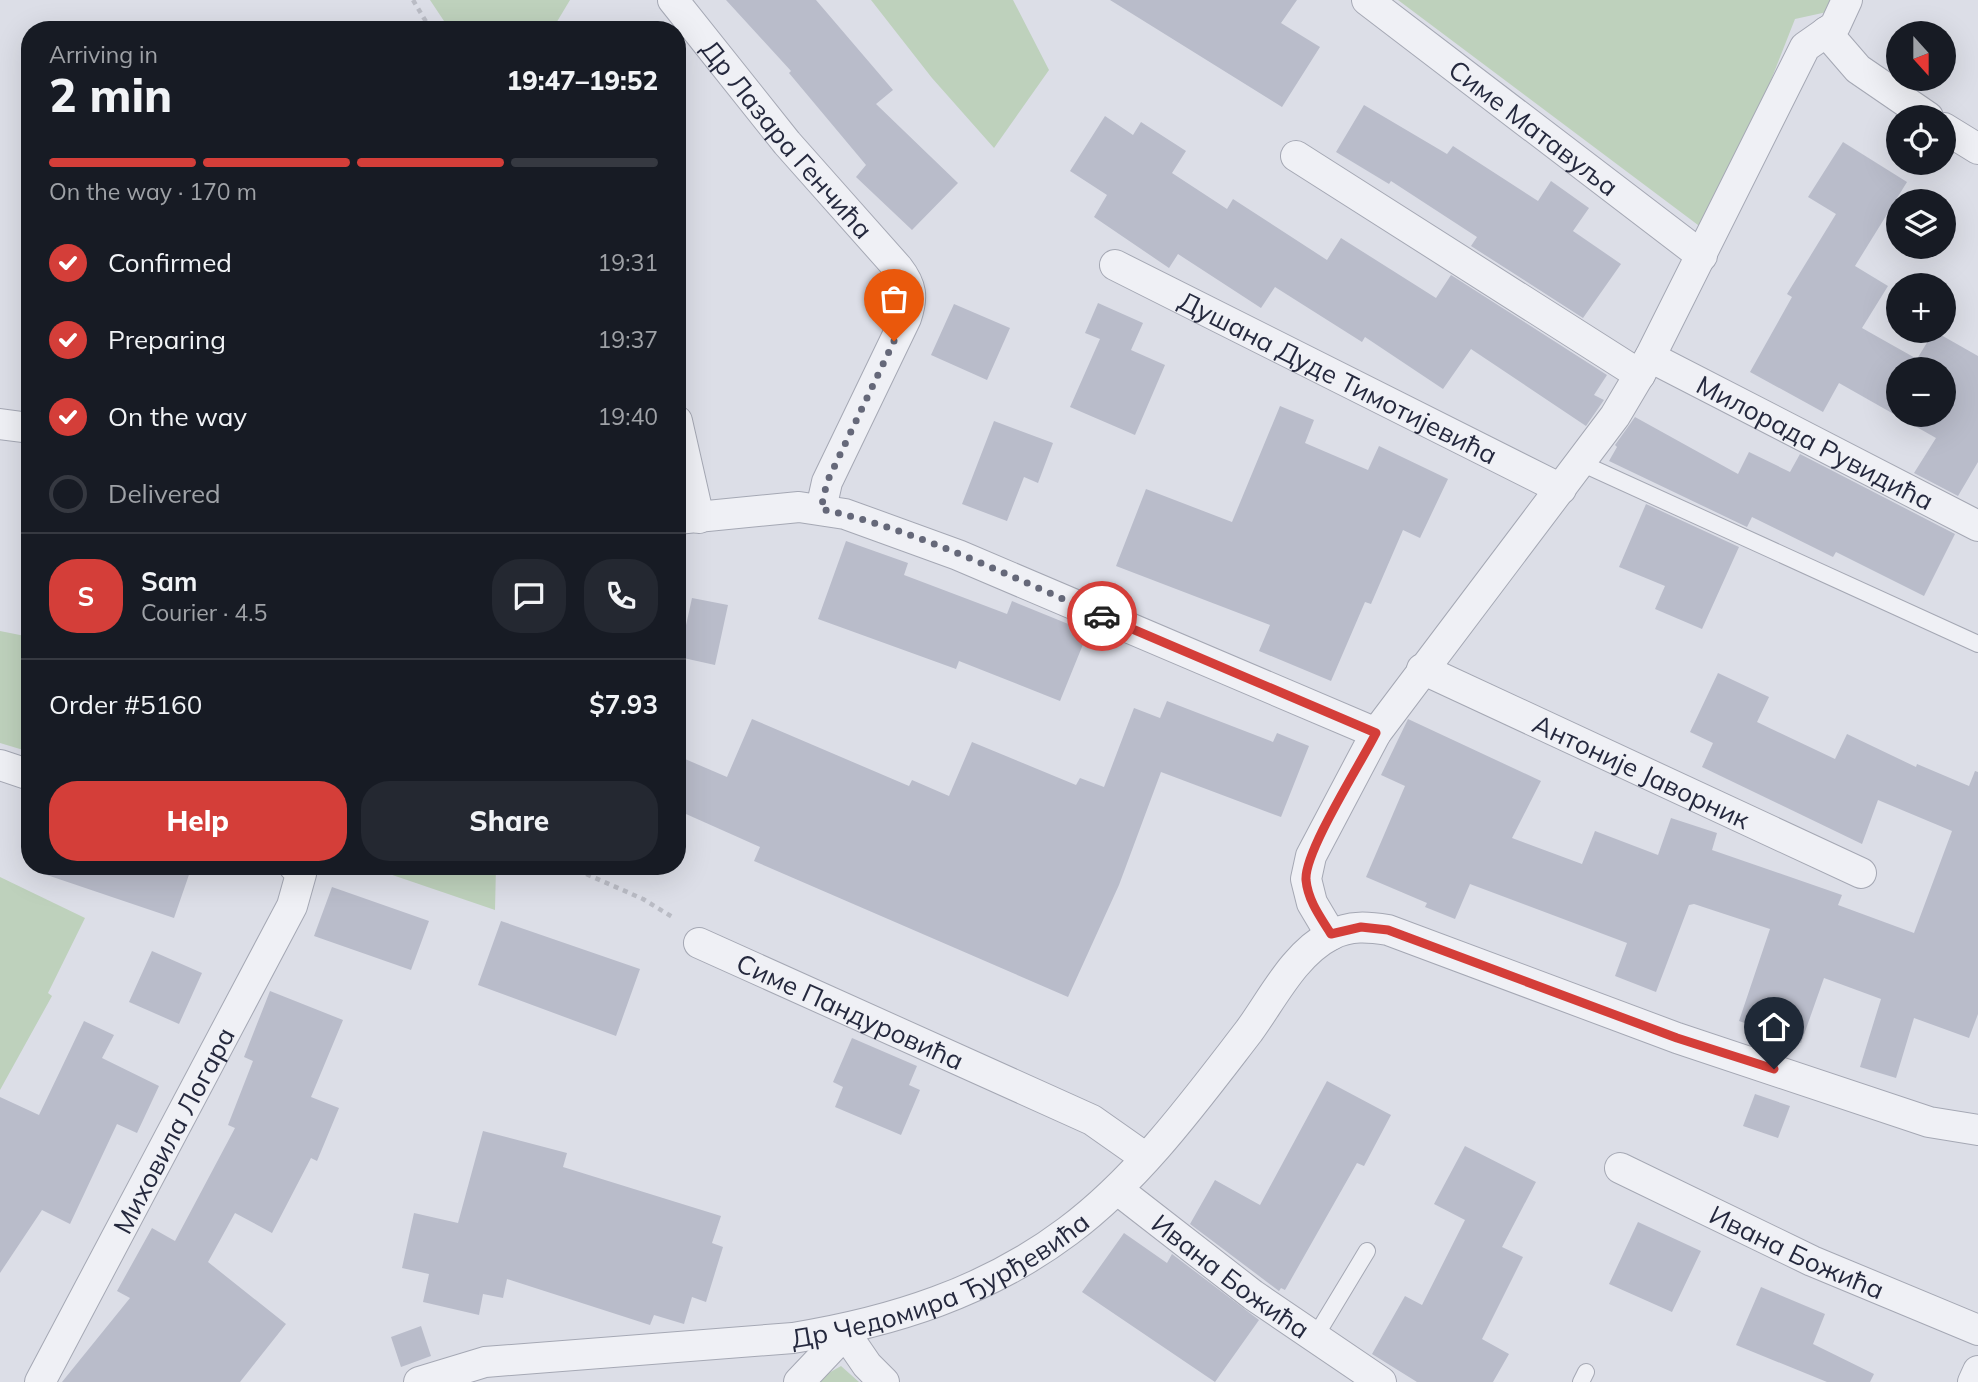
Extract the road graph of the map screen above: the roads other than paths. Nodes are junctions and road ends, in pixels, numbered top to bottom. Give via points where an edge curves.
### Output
1 (673, 0) edge
2 (1367, 0) edge
3 (1847, 0) edge
4 (1826, 32) junction
5 (1910, 105) edge
6 (1956, 135) edge
7 (1978, 149) edge
8 (1296, 156) dead end
9 (1702, 256) junction
10 (1115, 265) dead end
11 (1645, 366) junction
12 (0, 424) edge
13 (21, 427) edge
14 (1581, 463) junction
15 (1561, 489) junction
16 (686, 500) edge
17 (821, 509) junction
18 (688, 518) edge
19 (1978, 526) edge
20 (1978, 644) edge
21 (1422, 669) junction
22 (1376, 733) junction
23 (0, 765) edge
24 (21, 772) edge
25 (1861, 873) dead end
26 (297, 875) edge
27 (1331, 934) junction
28 (699, 943) road end
29 (1978, 1130) edge
30 (1146, 1158) junction
31 (1620, 1168) dead end
32 (1118, 1190) junction
33 (1367, 1251) dead end
34 (1978, 1329) edge
35 (843, 1330) junction
36 (1315, 1337) junction
37 (1978, 1371) edge
38 (40, 1382) edge
39 (419, 1382) edge
40 (799, 1382) edge
41 (884, 1382) edge
42 (1381, 1382) edge
43 (1973, 1382) edge

1 - 17 street, Др Лазара Генчића via 911,289 906,318 827,482
2 - 9 street, Симе Матавуља
3 - 4 street via 1840,19
4 - 5 street via 1858,69
4 - 9 street via 1805,47
6 - 7 street
8 - 11 street
9 - 11 street
10 - 15 street, Душана Дуде Тимотијевића
11 - 14 street
11 - 19 street, Милорада Рувидића
12 - 13 street
14 - 15 street
14 - 20 lane
15 - 21 street
16 - 18 street
17 - 18 street
17 - 22 street via 958,555
21 - 22 street
21 - 25 street, Антоније Јаворник
22 - 27 street via 1311,856 1306,879 1312,903
23 - 24 street
26 - 38 street, Миховила Логара via 292,906
27 - 29 street via 1361,927 1388,930 1677,1038 1929,1122
27 - 30 street, Др Чедомира Ђурђевића via 1293,969 1250,1030
28 - 30 street, Симе Пандуровића via 1092,1120
30 - 32 street, Др Чедомира Ђурђевића
31 - 34 street, Ивана Божића via 1812,1261
32 - 35 street, Др Чедомира Ђурђевића via 1066,1233 966,1291
32 - 36 street, Ивана Божића via 1186,1246
33 - 36 lane
35 - 39 street, Др Чедомира Ђурђевића via 793,1338 485,1362
35 - 40 street
35 - 41 street
36 - 42 street, Ивана Божића
37 - 43 street

